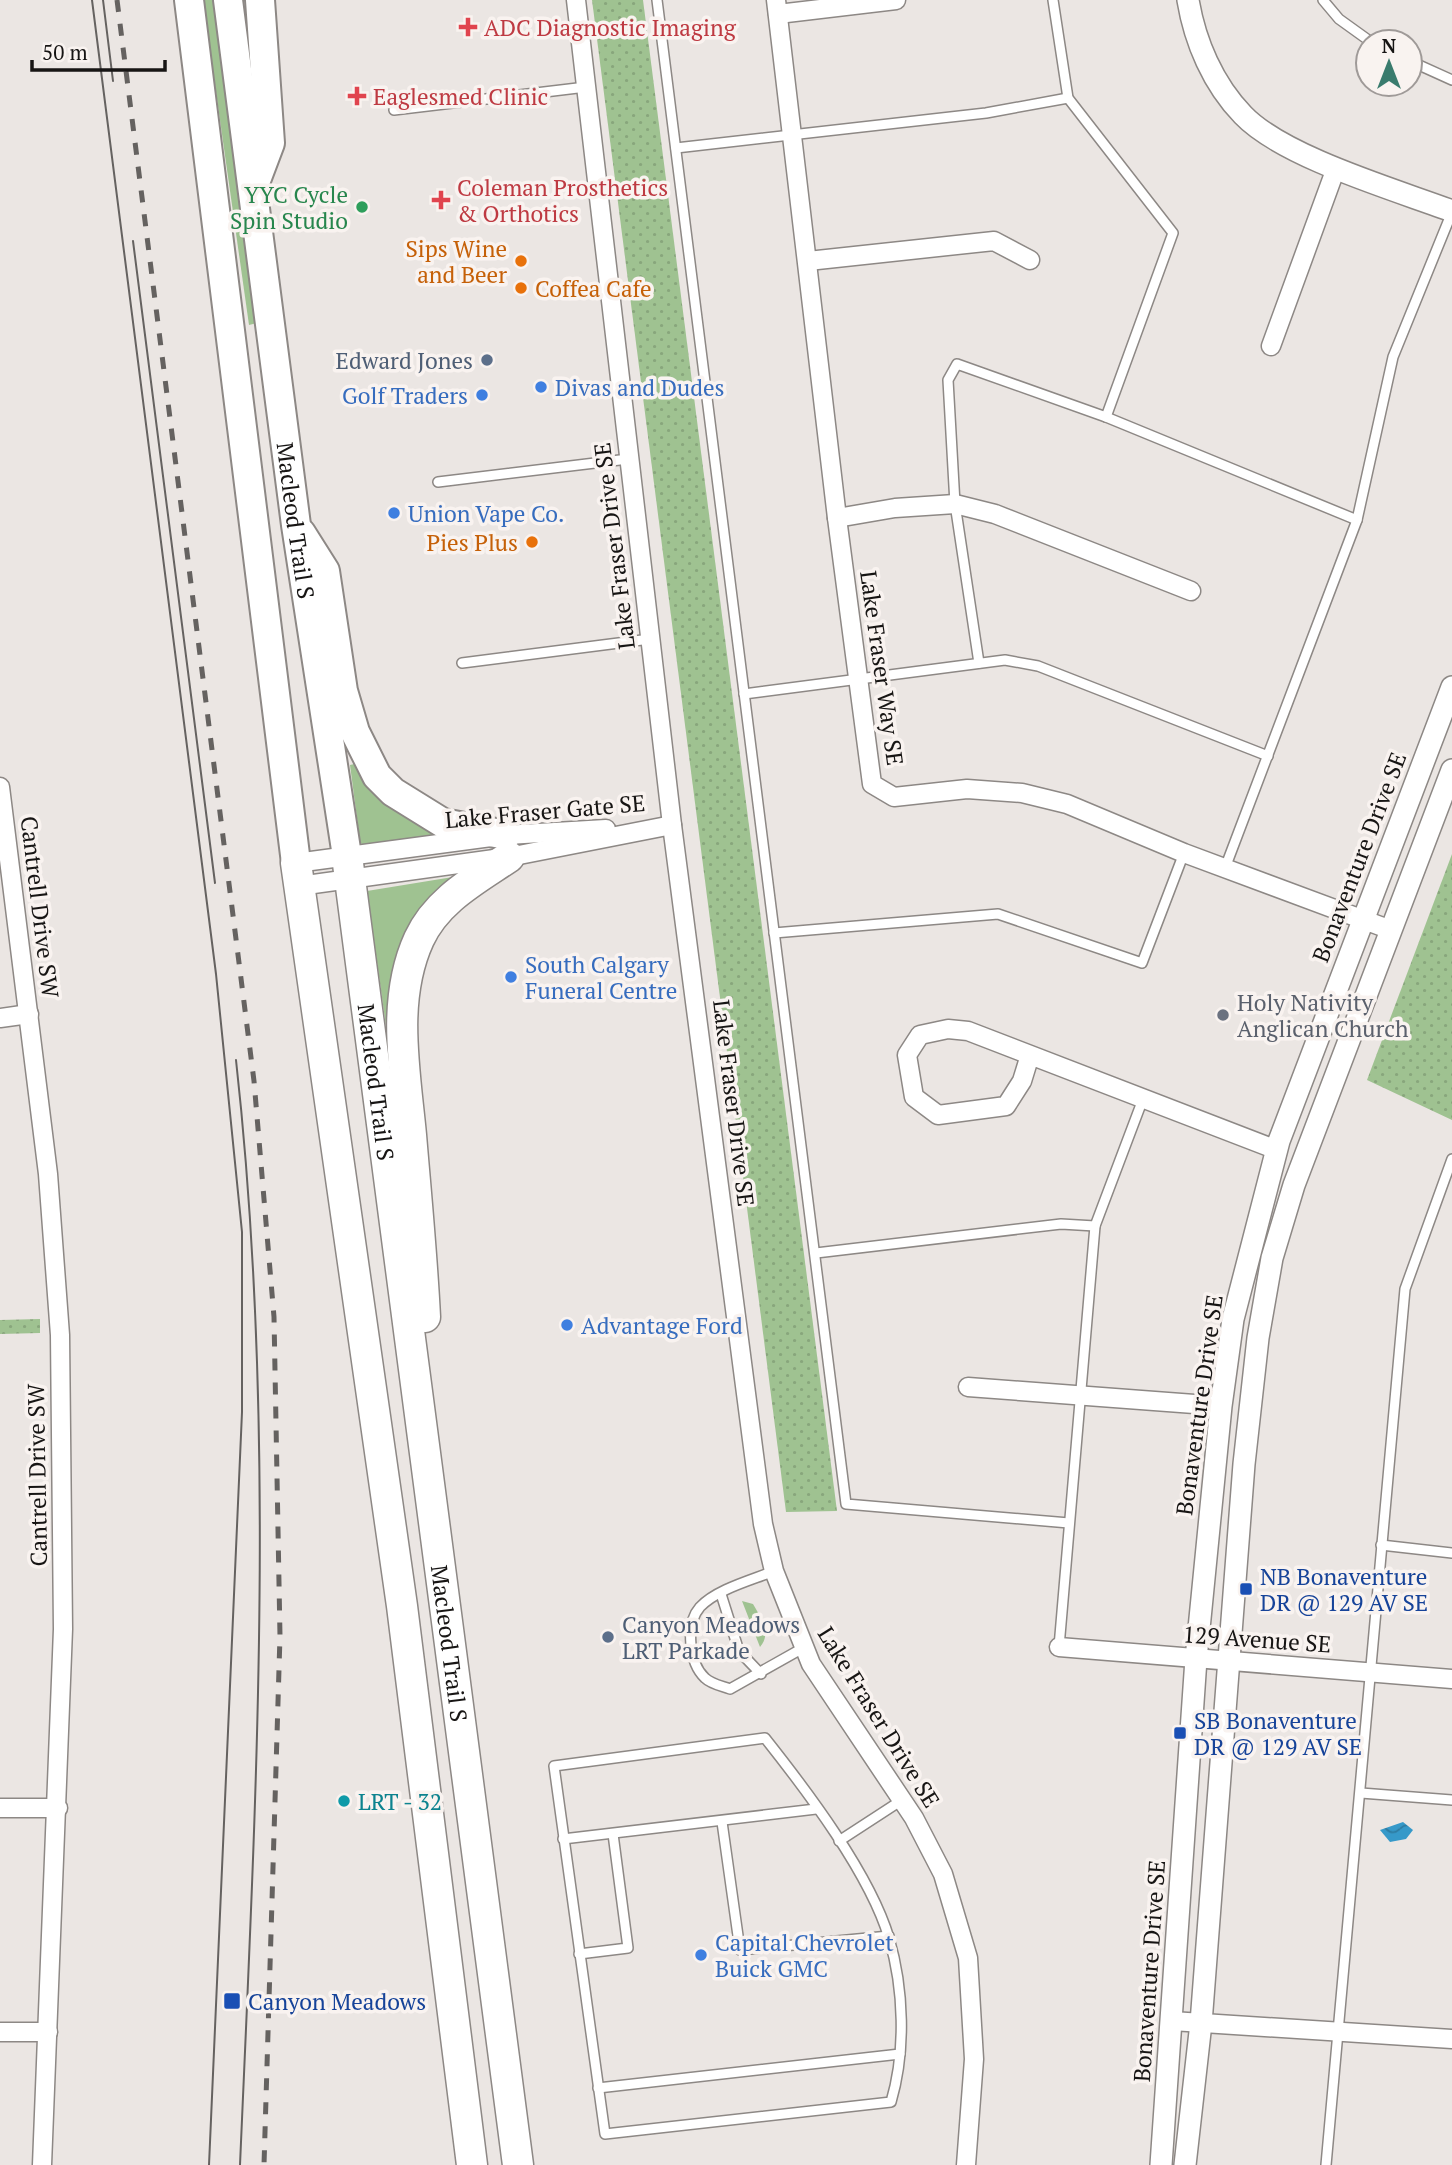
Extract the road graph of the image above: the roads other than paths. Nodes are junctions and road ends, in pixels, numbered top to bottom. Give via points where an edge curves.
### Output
1 (189, 0) edge
2 (228, 0) edge
3 (260, 0) edge
4 (576, 0) edge
5 (657, 0) edge
6 (897, 0) edge
7 (1053, 0) edge
8 (1188, 0) edge
9 (1323, 0) edge
10 (777, 7) edge
11 (1354, 30) edge
12 (1424, 67) edge
13 (1452, 79) edge
14 (586, 87) junction
15 (1068, 98) junction
16 (394, 110) dead end
17 (792, 134) junction
18 (676, 148) junction
19 (1336, 167) junction
20 (252, 190) junction
21 (1452, 211) edge
22 (1030, 260) dead end
23 (808, 261) junction
24 (1271, 346) dead end
25 (1106, 417) junction
26 (628, 459) junction
27 (438, 482) dead end
28 (955, 504) junction
29 (837, 518) junction
30 (1357, 520) junction
31 (296, 524) junction
32 (1191, 591) dead end
33 (650, 639) junction
34 (462, 663) dead end
35 (979, 663) junction
36 (858, 680) junction
37 (1452, 687) edge
38 (744, 694) junction
39 (1268, 756) junction
40 (1452, 770) edge
41 (0, 787) edge
42 (672, 825) junction
43 (507, 846) junction
44 (1184, 853) junction
45 (349, 868) junction
46 (1225, 868) junction
47 (297, 874) junction
48 (1364, 920) junction
49 (1391, 930) junction
50 (774, 933) junction
51 (29, 1014) junction
52 (0, 1018) edge
53 (1030, 1055) junction
54 (1143, 1099) junction
55 (1277, 1150) junction
56 (1452, 1159) edge
57 (1095, 1226) junction
58 (816, 1253) junction
59 (412, 1357) junction
60 (968, 1387) dead end
61 (1080, 1395) junction
62 (1221, 1406) junction
63 (1069, 1523) junction
64 (1381, 1545) junction
65 (1452, 1553) edge
66 (774, 1571) junction
67 (720, 1594) junction
68 (1059, 1647) joint
69 (803, 1648) junction
70 (1196, 1659) junction
71 (1229, 1662) junction
72 (1371, 1672) junction
73 (761, 1674) junction
74 (1452, 1679) edge
75 (1361, 1793) junction
76 (902, 1800) junction
77 (1452, 1800) edge
78 (0, 1808) edge
79 (58, 1808) junction
80 (816, 1809) junction
81 (722, 1822) junction
82 (613, 1834) junction
83 (563, 1839) junction
84 (839, 1841) junction
85 (888, 1937) junction
86 (579, 1954) junction
87 (1172, 2021) junction
88 (1201, 2023) junction
89 (0, 2032) edge
90 (48, 2032) junction
91 (1336, 2032) junction
92 (1452, 2039) edge
93 (900, 2054) junction
94 (597, 2088) junction
95 (42, 2165) edge
96 (472, 2165) edge
97 (518, 2165) edge
98 (966, 2165) edge
99 (1161, 2165) edge
100 (1185, 2165) edge
101 (1326, 2165) edge

1 - 47 highway, Macleod Trail S
2 - 20 highway, Macleod Trail S
3 - 20 highway via 270,143
4 - 14 street, Lake Fraser Drive SE
5 - 18 lane
6 - 10 street, Lake Fraser Way SE
7 - 15 lane
8 - 19 street via 1206,65 1243,116 1290,147
9 - 11 lane
10 - 17 street, Lake Fraser Way SE
12 - 13 lane
14 - 16 lane
14 - 26 street, Lake Fraser Drive SE
15 - 17 lane via 986,113
15 - 25 lane via 1173,233
17 - 18 lane
17 - 23 street, Lake Fraser Way SE
18 - 38 lane
19 - 21 street
19 - 24 street
20 - 31 highway, Macleod Trail S
21 - 30 lane via 1393,356
22 - 23 street via 993,241
23 - 29 street, Lake Fraser Way SE
25 - 28 lane via 957,364 948,380
25 - 30 lane
26 - 27 lane
26 - 33 street, Lake Fraser Drive SE
28 - 29 street
28 - 32 street via 995,514
28 - 35 lane
29 - 36 street, Lake Fraser Way SE
30 - 39 lane
31 - 43 highway via 325,570 343,691 355,732 377,776 443,823
31 - 45 highway, Macleod Trail S
33 - 34 lane
33 - 42 street, Lake Fraser Drive SE
35 - 36 lane
35 - 39 lane via 1005,660 1038,666
36 - 38 lane
36 - 44 street, Lake Fraser Way SE via 872,785 894,797 967,789 1022,793 1067,804
37 - 48 street, Bonaventure Drive SE
38 - 50 lane
39 - 46 lane
40 - 49 street
41 - 51 street, Cantrell Drive SW
42 - 43 street, Lake Fraser Gate SE
42 - 66 street, Lake Fraser Drive SE via 763,1524
43 - 45 street, Lake Fraser Gate SE
43 - 59 highway via 441,908 419,938 408,971 402,1050 425,1318
44 - 46 street, Lake Fraser Way SE
44 - 50 lane via 1142,962 998,914
45 - 47 street, Lake Fraser Gate SE
45 - 59 highway, Macleod Trail S
46 - 48 street, Lake Fraser Way SE
47 - 96 highway, Macleod Trail S via 402,1606
48 - 49 street, Lake Fraser Way SE
48 - 55 street, Bonaventure Drive SE
49 - 71 street via 1294,1185 1272,1258 1256,1350
50 - 58 lane
51 - 52 street
51 - 79 street, Cantrell Drive SW via 48,1174 60,1349 63,1629
53 - 53 street via 968,1031 948,1029 920,1035 907,1055 914,1097 938,1115 1006,1106 1022,1081
53 - 54 street
54 - 55 street
54 - 57 lane
55 - 62 street, Bonaventure Drive SE via 1233,1319
56 - 64 lane via 1405,1289
57 - 58 lane via 1061,1224
57 - 61 lane
58 - 63 lane via 846,1504
59 - 97 highway, Macleod Trail S
60 - 61 street
61 - 62 street
61 - 63 lane
62 - 70 street, Bonaventure Drive SE
63 - 68 lane
64 - 65 lane
64 - 72 lane
66 - 67 lane
66 - 69 street, Lake Fraser Drive SE
67 - 73 lane via 739,1651
67 - 73 lane via 701,1606 692,1623 692,1648 699,1670 706,1680 730,1689
68 - 70 street, 129 Avenue SE
69 - 73 lane
69 - 76 street, Lake Fraser Drive SE
70 - 71 street, 129 Avenue SE
70 - 87 street, Bonaventure Drive SE
71 - 72 street, 129 Avenue SE
71 - 88 street
72 - 74 street, 129 Avenue SE
72 - 75 lane
75 - 77 lane
75 - 91 lane
76 - 84 lane
76 - 98 street, Lake Fraser Drive SE via 943,1874 968,1958 974,2059
78 - 79 street
79 - 90 street, Cantrell Drive SW
80 - 81 lane
80 - 83 lane via 765,1738 554,1766
80 - 84 lane
81 - 82 lane
81 - 85 lane via 740,1950
82 - 83 lane
82 - 86 lane via 628,1948
83 - 86 lane
84 - 85 lane
85 - 93 lane via 899,1990
86 - 94 lane
87 - 88 street
87 - 99 street, Bonaventure Drive SE
88 - 91 street
88 - 100 street
89 - 90 street
90 - 95 street, Cantrell Drive SW
91 - 92 street
91 - 101 lane
93 - 94 lane
93 - 94 lane via 891,2102 605,2134

